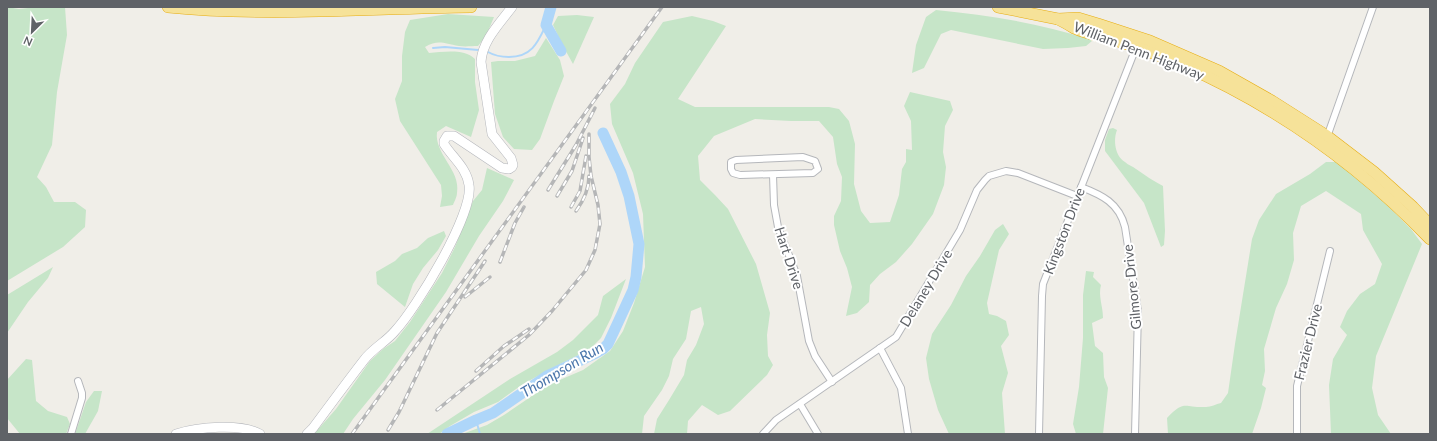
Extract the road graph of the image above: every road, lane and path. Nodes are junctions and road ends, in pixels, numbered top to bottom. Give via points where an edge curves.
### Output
1 (168, 7) edge
2 (471, 7) edge
3 (512, 7) edge
4 (998, 7) edge
5 (1373, 7) edge
6 (432, 8) edge
7 (1138, 42) junction
8 (1324, 142) junction
9 (773, 175) junction
10 (1081, 187) junction
11 (1077, 196) junction
12 (1430, 225) edge
13 (1430, 239) edge
14 (1330, 251) dead end
15 (880, 348) junction
16 (78, 381) dead end
17 (832, 382) junction
18 (800, 404) junction
19 (71, 434) edge
20 (176, 434) edge
21 (260, 434) edge
22 (306, 434) edge
23 (763, 434) edge
24 (818, 434) edge
25 (908, 434) edge
26 (1039, 434) edge
27 (1135, 434) edge
28 (1297, 434) edge

1 - 6 highway via 227,11
2 - 6 highway
3 - 22 street via 485,45 482,62 492,134 511,158 512,167 502,168 454,136 445,138 444,144 466,174 470,185 460,222 449,246 417,303 403,322 369,353
4 - 7 highway, William Penn Highway via 1058,19 1075,29
5 - 8 street
7 - 8 highway, William Penn Highway via 1233,89
7 - 10 street, Kingston Drive
8 - 12 highway, William Penn Highway via 1379,177
8 - 13 highway, William Penn Highway
9 - 9 street via 813,173 818,169 815,161 803,157 731,162 733,173
9 - 17 street, Hart Drive via 778,227 797,276 809,341 814,356
10 - 11 street, Kingston Drive
10 - 27 street, Gilmore Drive via 1099,194 1112,203 1121,214 1125,227 1138,311
11 - 15 street, Delaney Drive via 1012,171 994,174 985,180 977,190 960,230 906,322 896,337
11 - 26 street, Kingston Drive via 1042,291
14 - 28 street, Frazier Drive via 1297,386
15 - 17 street, Delaney Drive
15 - 25 street via 901,388
16 - 19 street via 82,398
17 - 18 street, Delaney Drive
18 - 23 street, Delaney Drive via 776,420
18 - 24 street
20 - 21 street via 215,428 242,429

